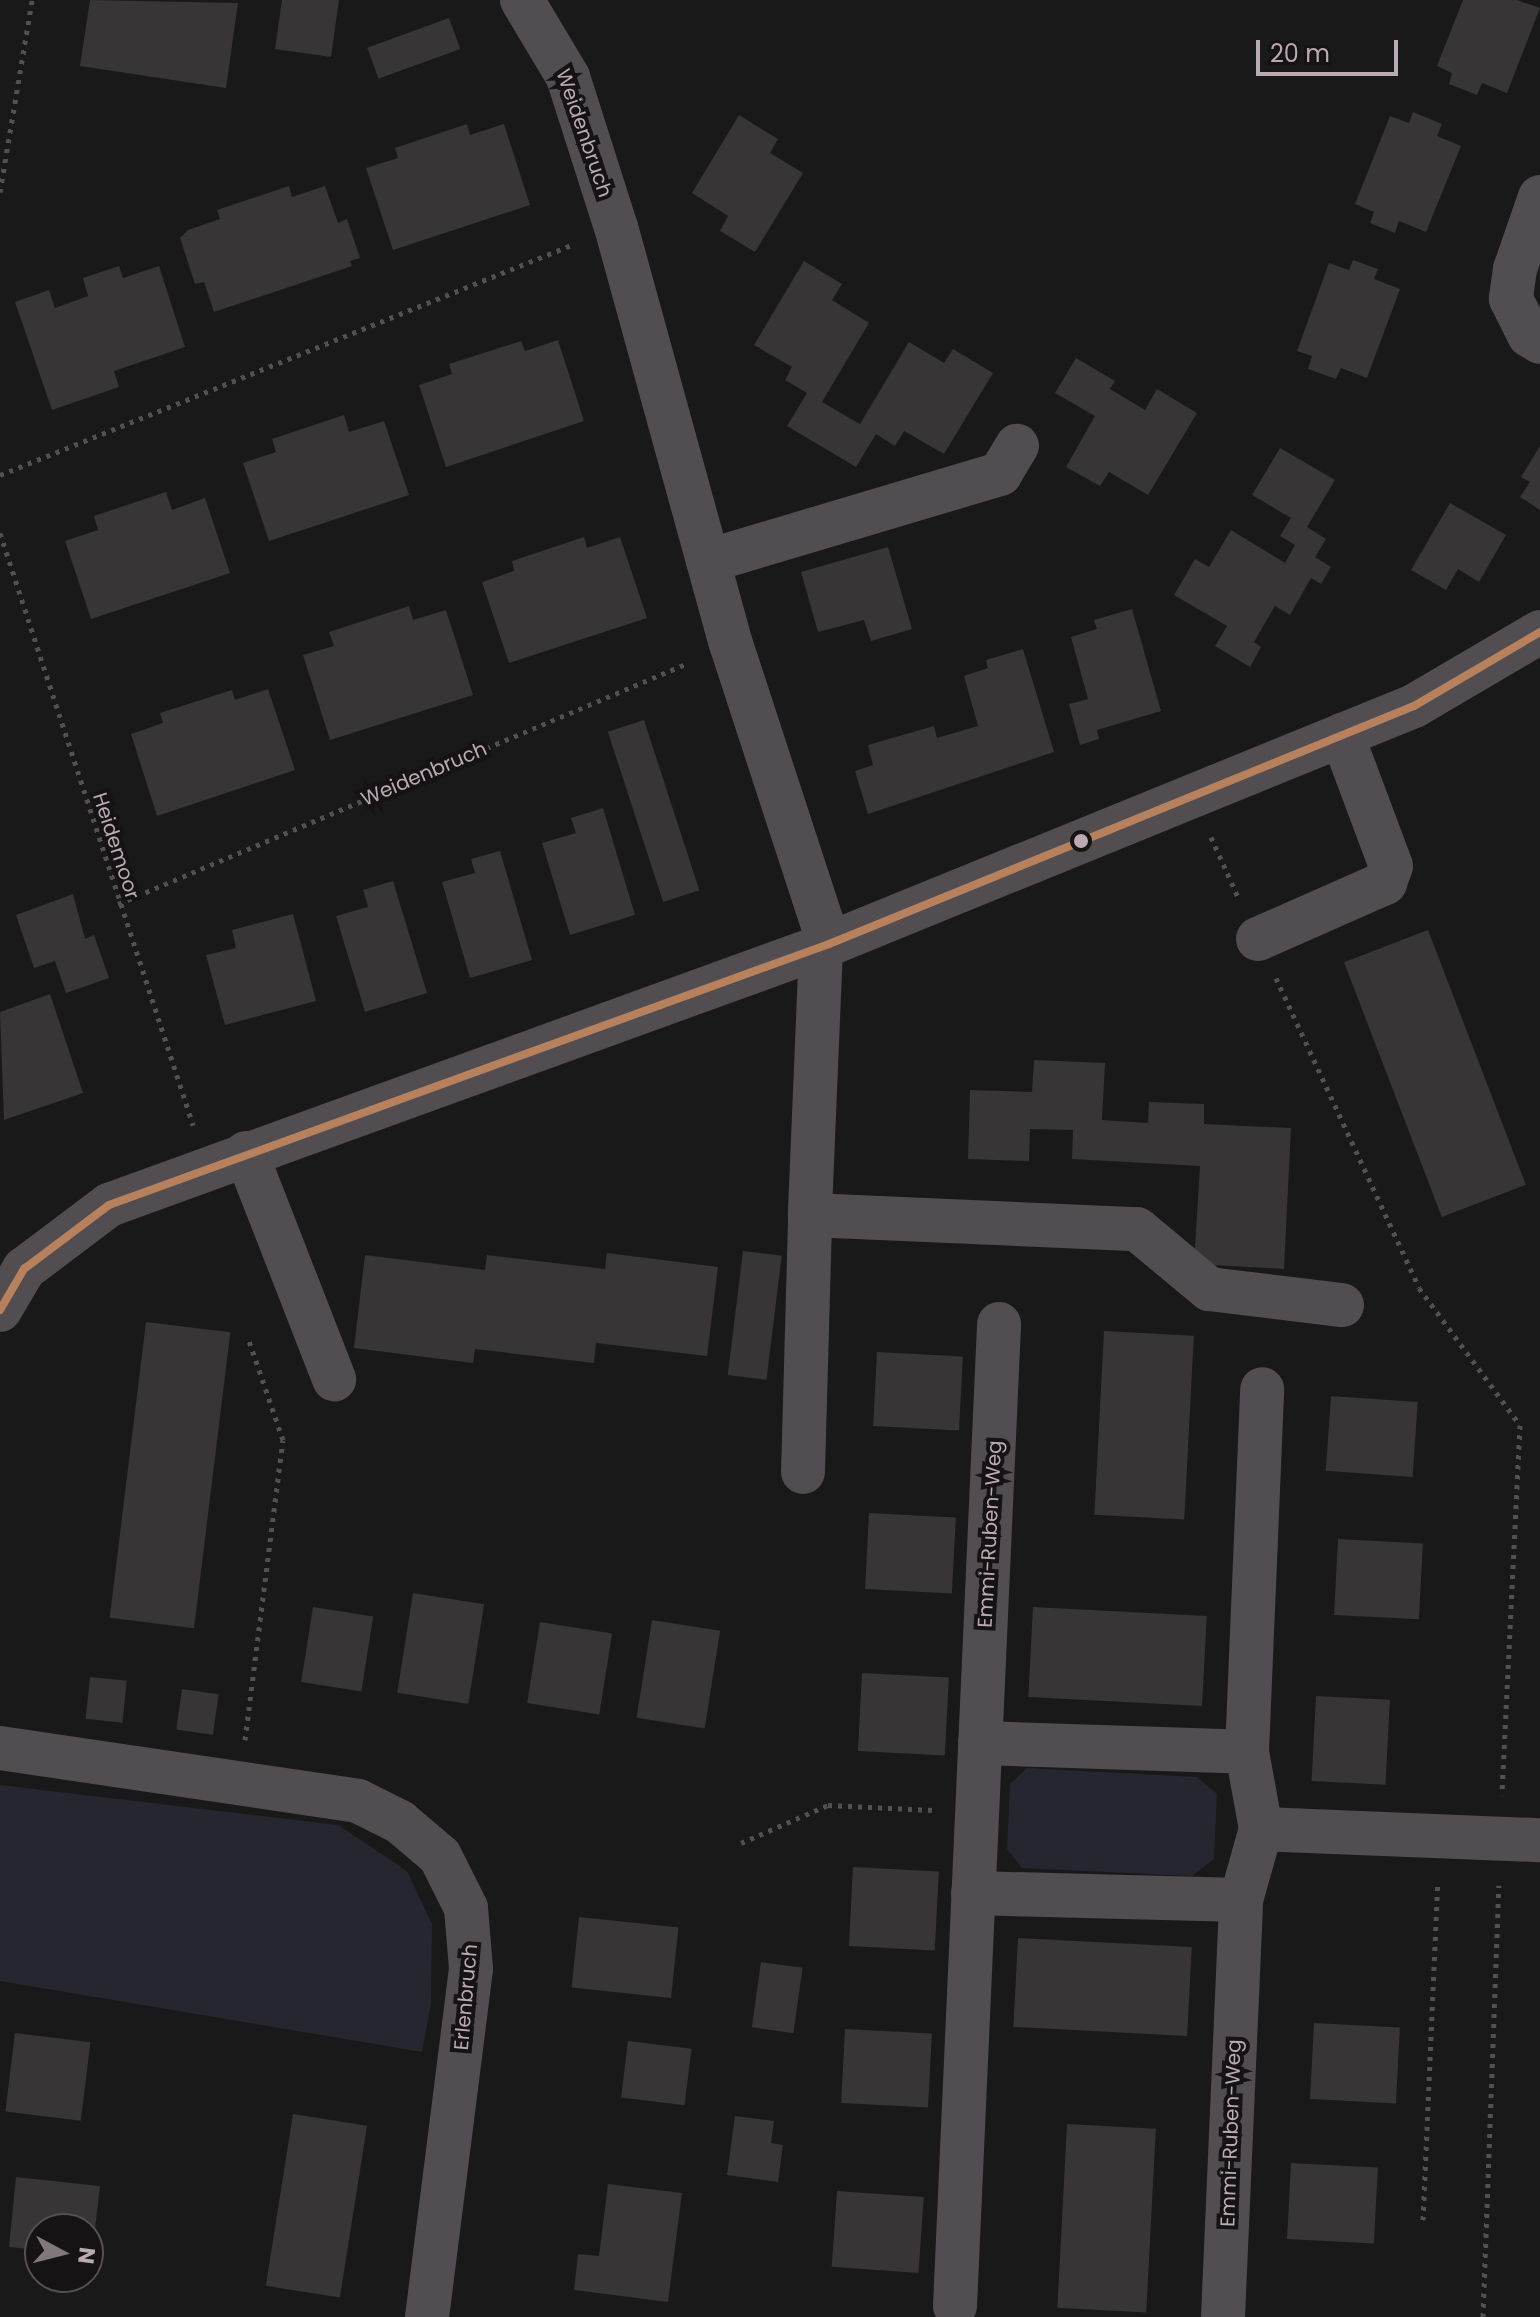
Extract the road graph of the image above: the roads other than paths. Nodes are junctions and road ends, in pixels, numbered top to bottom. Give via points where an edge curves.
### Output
1 (522, 0) edge
2 (1540, 197) edge
3 (1540, 342) edge
4 (1017, 446) dead end
5 (708, 561) junction
6 (1540, 632) edge
7 (1342, 735) junction
8 (1258, 939) road end
9 (825, 946) junction
10 (227, 1160) junction
11 (810, 1215) junction
12 (1342, 1305) dead end
13 (0, 1310) edge
14 (999, 1324) dead end
15 (334, 1379) dead end
16 (1262, 1389) dead end
17 (803, 1472) dead end
18 (980, 1743) junction
19 (0, 1748) edge
20 (1247, 1752) junction
21 (1261, 1829) junction
22 (1520, 1840) edge
23 (973, 1893) junction
24 (1241, 1900) junction
25 (955, 2306) dead end
26 (427, 2317) edge
27 (1223, 2317) edge

1 - 5 street, Weidenbruch via 568,77 616,227
2 - 3 street via 1515,269 1511,299 1529,335
4 - 5 street via 1000,474
5 - 9 street, Weidenbruch
6 - 7 street via 1414,706
7 - 8 street via 1391,866 1385,883
7 - 9 street
9 - 10 street
9 - 11 street
10 - 13 street via 109,1205 24,1269
10 - 15 street
11 - 12 street via 1137,1229 1209,1289
11 - 17 street
14 - 18 street, Emmi-Ruben-Weg
16 - 20 street, Emmi-Ruben-Weg
18 - 20 street
18 - 23 street, Emmi-Ruben-Weg
19 - 26 street, Erlenbruch via 334,1795 390,1816 440,1856 466,1908 471,1969
20 - 21 street, Emmi-Ruben-Weg
21 - 22 street
21 - 24 street, Emmi-Ruben-Weg
23 - 24 street
23 - 25 street, Emmi-Ruben-Weg
24 - 27 street, Emmi-Ruben-Weg

